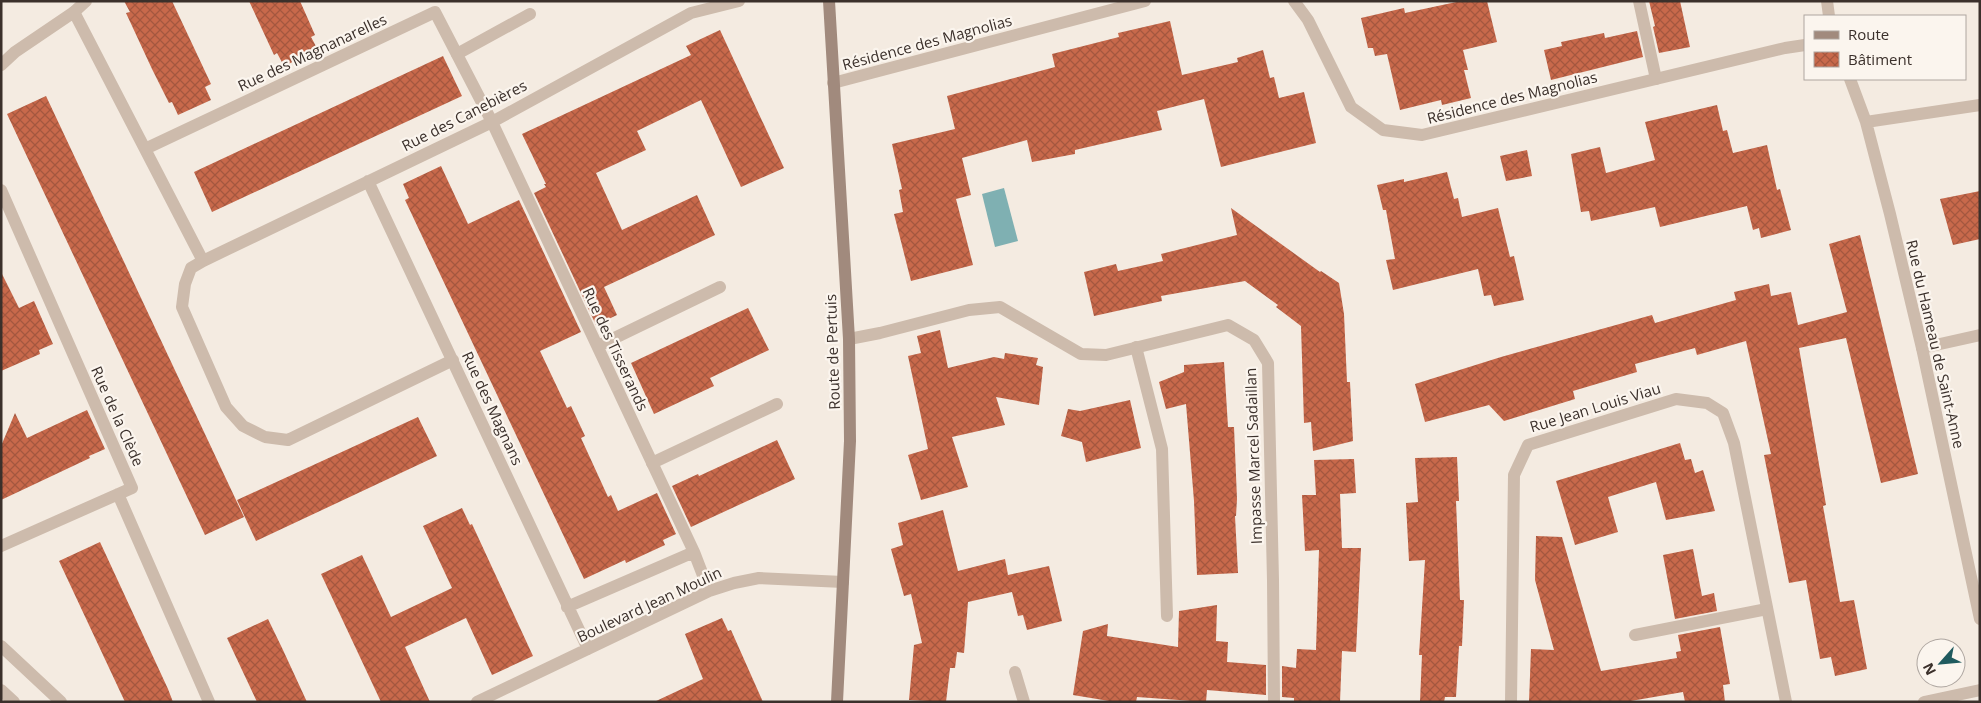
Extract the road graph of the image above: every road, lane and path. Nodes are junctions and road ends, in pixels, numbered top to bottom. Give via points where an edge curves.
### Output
1 (86, 1) edge
2 (739, 1) edge
3 (829, 1) edge
4 (1145, 1) edge
5 (1294, 1) edge
6 (1638, 1) edge
7 (1827, 1) edge
8 (74, 12) junction
9 (530, 14) dead end
10 (1829, 15) edge
11 (1804, 46) edge
12 (457, 54) junction
13 (1, 65) edge
14 (1656, 79) junction
15 (1850, 80) edge
16 (833, 83) junction
17 (1980, 105) edge
18 (492, 122) junction
19 (1866, 122) junction
20 (145, 149) junction
21 (368, 181) junction
22 (1, 190) edge
23 (203, 261) junction
24 (720, 287) dead end
25 (1980, 335) edge
26 (849, 339) junction
27 (598, 346) junction
28 (1136, 348) junction
29 (1922, 348) junction
30 (453, 360) junction
31 (777, 404) dead end
32 (652, 463) junction
33 (118, 494) junction
34 (1, 546) edge
35 (694, 552) junction
36 (843, 582) junction
37 (709, 591) junction
38 (567, 607) junction
39 (1768, 609) junction
40 (1167, 616) dead end
41 (1980, 619) edge
42 (1635, 635) dead end
43 (1, 646) edge
44 (588, 650) junction
45 (1015, 672) dead end
46 (1, 690) edge
47 (1980, 690) edge
48 (14, 702) edge
49 (61, 702) edge
50 (209, 702) edge
51 (477, 702) edge
52 (837, 702) edge
53 (1024, 702) edge
54 (1274, 702) edge
55 (1511, 702) edge
56 (1786, 702) edge
57 (1924, 702) edge

1 - 8 street
2 - 18 street, Rue des Canebières via 691,13
3 - 16 main road, Route de Pertuis
4 - 16 street, Résidence des Magnolias
5 - 14 street, Résidence des Magnolias via 1308,20 1351,106 1383,130 1422,135
6 - 14 street
7 - 10 street
8 - 13 street
8 - 20 street
9 - 12 street
11 - 14 street, Résidence des Magnolias
12 - 18 street, Rue des Magnanarelles
12 - 20 street, Rue des Magnanarelles via 435,12
15 - 19 street, Rue du Hameau de Saint-Anne
16 - 26 main road, Route de Pertuis
17 - 19 street
18 - 21 street, Rue des Canebières
18 - 27 street, Rue des Tisserands
19 - 29 street, Rue du Hameau de Saint-Anne
20 - 23 street
21 - 23 street, Rue des Canebières
21 - 30 street, Rue des Magnans
22 - 33 street, Rue de la Clède via 132,488
23 - 30 street via 191,268 182,307 226,407 243,426 264,436 288,440
24 - 27 street
25 - 29 street
26 - 28 street, Impasse Marcel Sadaillan via 969,310 1000,307 1081,354 1106,355
26 - 36 main road, Route de Pertuis via 850,441
27 - 32 street, Rue des Tisserands
28 - 40 street via 1162,449
28 - 54 street, Impasse Marcel Sadaillan via 1228,325 1254,340 1268,364
29 - 41 street, Rue du Hameau de Saint-Anne
30 - 38 street, Rue des Magnans
31 - 32 street
32 - 35 street, Rue des Tisserands
33 - 34 street
33 - 50 street
35 - 37 street, Rue des Tisserands
35 - 38 street
36 - 37 street, Boulevard Jean Moulin via 759,578
36 - 52 main road, Route de Pertuis
37 - 44 street, Boulevard Jean Moulin
38 - 44 street, Rue des Magnans
39 - 42 street
39 - 55 street, Rue Jean Louis Viau via 1734,443 1724,413 1707,403 1676,399 1528,445 1514,475
39 - 56 street, Rue Jean Louis Viau
43 - 49 street
44 - 51 street, Boulevard Jean Moulin
45 - 53 street
46 - 48 street
47 - 57 street

